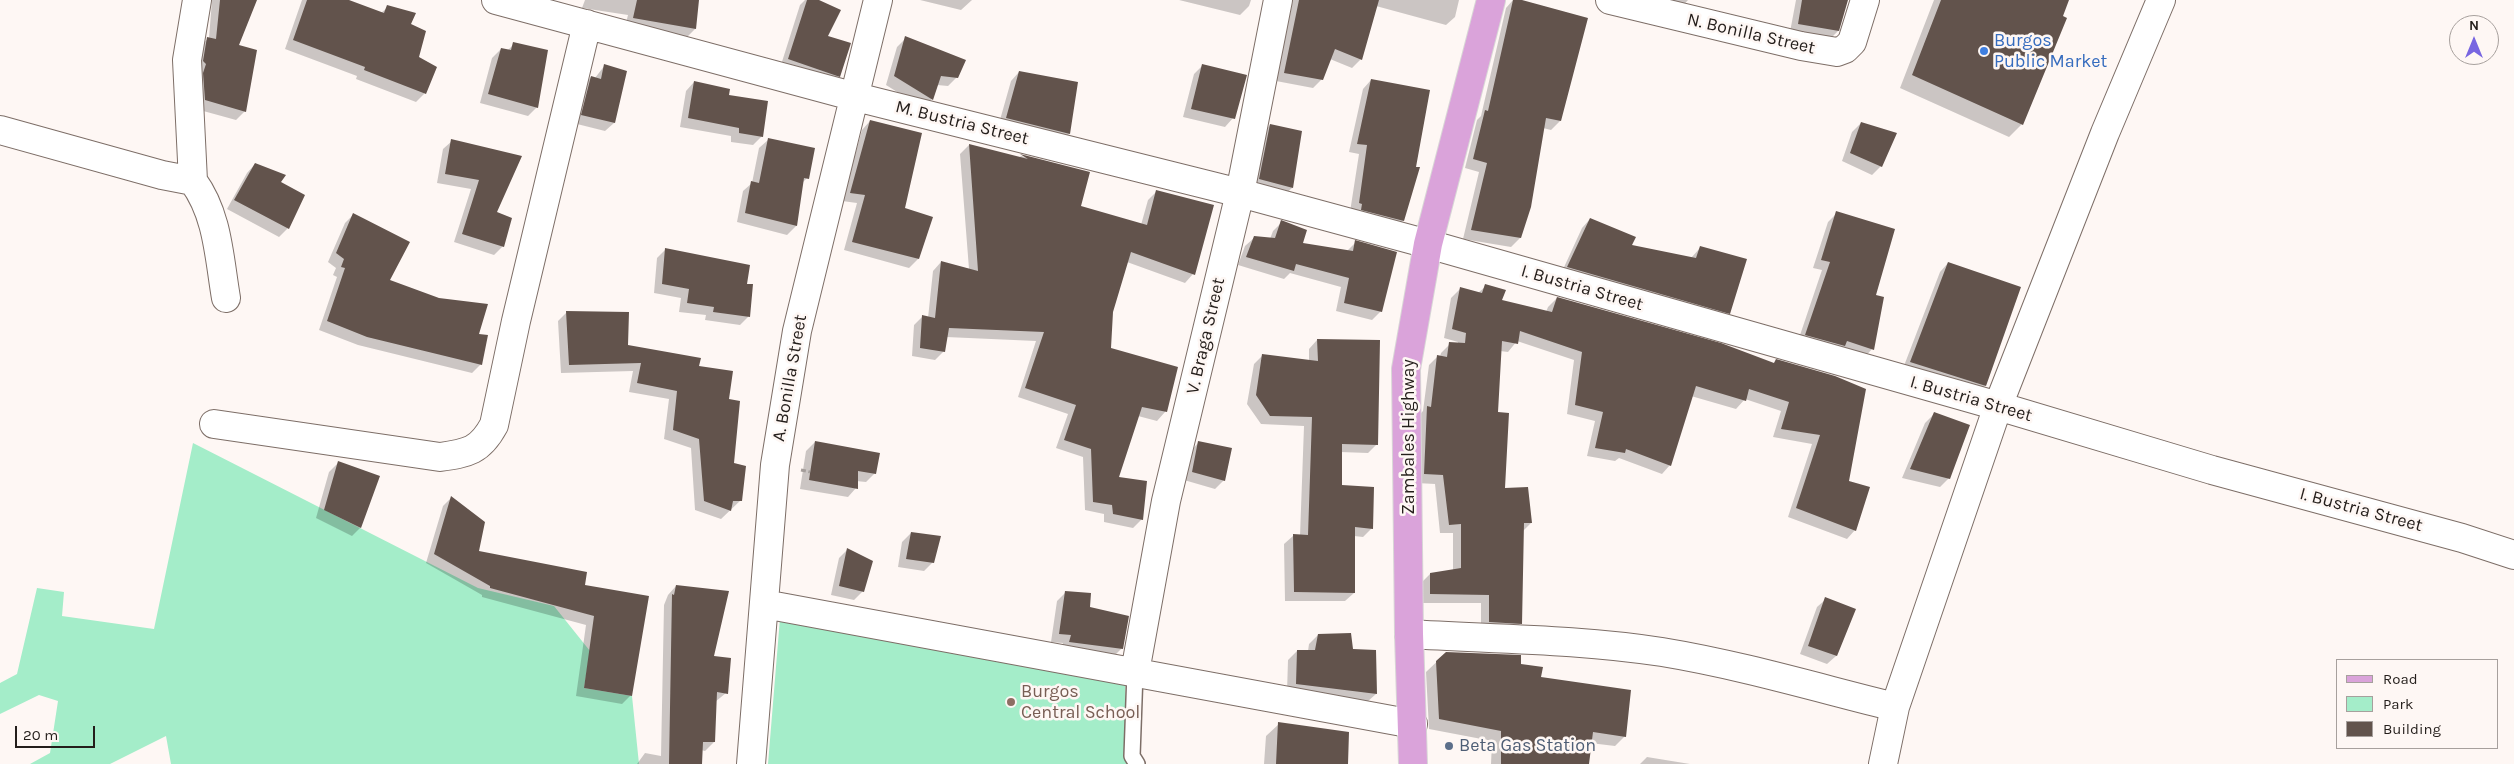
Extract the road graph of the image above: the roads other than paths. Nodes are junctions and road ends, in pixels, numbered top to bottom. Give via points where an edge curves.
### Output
1 (197, 0) edge
2 (496, 0) edge
3 (878, 0) edge
4 (1278, 0) edge
5 (1491, 0) edge
6 (1610, 0) edge
7 (1865, 0) edge
8 (2161, 0) edge
9 (587, 24) junction
10 (852, 96) junction
11 (0, 130) edge
12 (193, 181) junction
13 (1240, 193) junction
14 (1428, 244) junction
15 (226, 298) dead end
16 (1998, 406) junction
17 (214, 424) dead end
18 (2514, 555) edge
19 (764, 604) junction
20 (1409, 634) junction
21 (1135, 672) junction
22 (1895, 707) junction
23 (1413, 724) junction
24 (751, 764) edge
25 (1137, 764) edge
26 (1413, 764) edge
27 (1883, 764) edge

1 - 12 street via 187,60
2 - 9 street, M. Bustria Street
3 - 10 street, A. Bonilla Street
4 - 13 street, V. Braga Street
5 - 14 main road, Zambales Highway
6 - 7 street, N. Bonilla Street via 1837,52 1852,42
8 - 16 street
9 - 10 street, M. Bustria Street
9 - 17 street via 494,424 487,439 463,454 440,458
10 - 13 street, M. Bustria Street
10 - 19 street, A. Bonilla Street via 796,331 775,466
11 - 12 street
12 - 15 street via 204,196 212,216
13 - 14 street, M. Bustria Street
13 - 21 street, V. Braga Street via 1166,501
14 - 16 street, I. Bustria Street
14 - 20 main road, Zambales Highway via 1406,369
16 - 18 street, I. Bustria Street
16 - 22 street
19 - 21 street
19 - 24 street, A. Bonilla Street
20 - 22 street via 1590,644 1661,652 1720,663
20 - 23 main road, Zambales Highway
21 - 23 street
21 - 25 lane via 1132,756
22 - 27 street
23 - 26 main road, Zambales Highway

